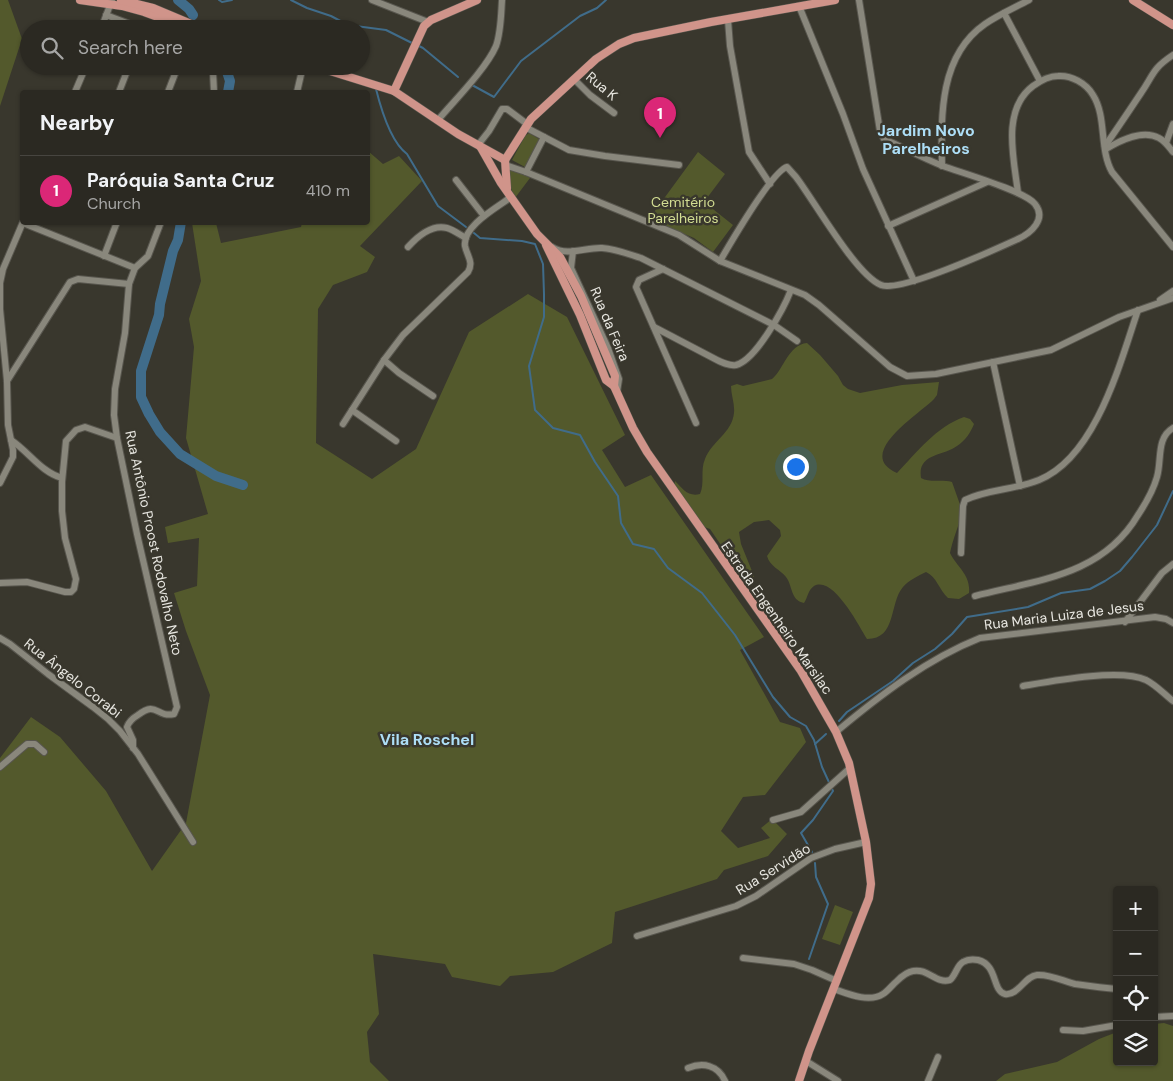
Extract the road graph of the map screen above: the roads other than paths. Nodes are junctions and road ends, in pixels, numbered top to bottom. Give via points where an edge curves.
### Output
1 (80, 0) edge
2 (121, 0) edge
3 (372, 0) edge
4 (477, 0) edge
5 (502, 0) edge
6 (835, 0) edge
7 (1029, 0) edge
8 (1133, 0) edge
9 (860, 1) edge
10 (111, 2) edge
11 (798, 3) edge
12 (1004, 13) junction
13 (106, 15) junction
14 (104, 20) edge
15 (120, 20) edge
16 (168, 20) edge
17 (183, 20) edge
18 (728, 20) junction
19 (428, 22) junction
20 (1173, 26) edge
21 (1173, 55) edge
22 (82, 75) edge
23 (126, 75) edge
24 (175, 75) edge
25 (213, 75) edge
26 (301, 75) edge
27 (343, 75) edge
28 (574, 79) junction
29 (1040, 81) junction
30 (76, 90) edge
31 (120, 90) edge
32 (169, 90) edge
33 (214, 90) edge
34 (297, 90) edge
35 (394, 91) junction
36 (614, 113) dead end
37 (438, 120) junction
38 (1173, 124) edge
39 (526, 125) junction
40 (544, 137) junction
41 (1166, 143) junction
42 (480, 148) junction
43 (1105, 148) junction
44 (1173, 152) edge
45 (505, 163) junction
46 (680, 165) dead end
47 (942, 166) junction
48 (526, 172) junction
49 (456, 180) dead end
50 (987, 182) junction
51 (770, 184) junction
52 (510, 193) junction
53 (1018, 193) junction
54 (484, 216) junction
55 (22, 225) edge
56 (28, 225) edge
57 (116, 225) edge
58 (160, 225) edge
59 (888, 226) junction
60 (466, 238) junction
61 (545, 243) junction
62 (408, 247) dead end
63 (1173, 247) edge
64 (572, 251) junction
65 (562, 255) junction
66 (0, 256) edge
67 (104, 256) junction
68 (8, 258) junction
69 (720, 261) junction
70 (135, 268) junction
71 (556, 268) junction
72 (663, 269) junction
73 (570, 270) junction
74 (914, 282) junction
75 (129, 284) junction
76 (791, 290) junction
77 (1173, 291) edge
78 (1173, 298) edge
79 (1155, 304) junction
80 (1138, 310) junction
81 (774, 325) junction
82 (654, 327) junction
83 (797, 341) dead end
84 (384, 360) junction
85 (993, 362) junction
86 (7, 381) junction
87 (616, 389) junction
88 (433, 396) dead end
89 (352, 410) junction
90 (696, 423) dead end
91 (343, 424) dead end
92 (1173, 428) edge
93 (117, 438) junction
94 (11, 440) junction
95 (396, 441) dead end
96 (62, 478) junction
97 (0, 483) edge
98 (1020, 486) junction
99 (961, 553) dead end
100 (1172, 563) edge
101 (0, 583) edge
102 (975, 596) dead end
103 (1125, 622) junction
104 (1173, 623) edge
105 (0, 638) edge
106 (1023, 686) dead end
107 (1173, 701) edge
108 (836, 732) junction
109 (133, 748) junction
110 (44, 752) dead end
111 (0, 767) edge
112 (850, 768) junction
113 (773, 820) dead end
114 (192, 842) dead end
115 (866, 842) junction
116 (637, 936) dead end
117 (743, 958) dead end
118 (836, 985) junction
119 (1113, 989) edge
120 (1173, 1016) edge
121 (1158, 1017) edge
122 (1113, 1025) edge
123 (1063, 1030) dead end
124 (938, 1057) dead end
125 (806, 1061) junction
126 (688, 1068) dead end
127 (725, 1081) edge
128 (799, 1081) edge
129 (838, 1081) edge
130 (928, 1081) edge

1 - 10 main road
2 - 17 main road
3 - 19 street
4 - 19 main road
5 - 37 street via 496,45 473,80
6 - 11 main road
7 - 12 street
8 - 20 main road
9 - 47 street via 882,136
10 - 13 street
10 - 16 main road
11 - 18 main road
11 - 59 street
12 - 29 street
12 - 47 street via 977,30 951,66 941,119
13 - 14 street
13 - 15 street
18 - 28 main road via 634,38 596,59
18 - 51 street via 749,152
19 - 35 main road
21 - 43 street via 1153,71
22 - 30 street
23 - 31 street
24 - 32 street
25 - 33 street
26 - 34 street
27 - 35 main road
28 - 36 street, Rua K
28 - 39 main road
29 - 43 street via 1069,77 1087,87 1098,107
29 - 53 street via 1027,90 1019,103 1013,125
35 - 37 main road
37 - 42 main road
38 - 41 street
39 - 40 street
39 - 42 street via 502,108
39 - 45 main road
40 - 46 street via 578,152
40 - 48 street
41 - 43 street via 1158,137 1145,135
41 - 44 street
42 - 45 main road
42 - 52 main road, Estrada Engenheiro Marsilac
43 - 63 street via 1112,172
45 - 48 street
45 - 52 main road, Estrada Engenheiro Marsilac
47 - 50 street
48 - 69 street via 679,235
49 - 54 street
50 - 53 street
50 - 59 street
51 - 69 street
51 - 74 street via 787,167 869,277 884,286
52 - 54 street
52 - 61 main road, Estrada Engenheiro Marsilac
53 - 74 street via 1036,206 1038,222 1030,233
54 - 60 street
55 - 68 street
56 - 67 street
57 - 67 street
58 - 70 street, Rua Antônio Proost Rodovalho Neto via 148,256
59 - 74 street
60 - 62 street via 447,228 437,228 425,232
60 - 84 street via 470,269 410,328
61 - 65 main road, Estrada Engenheiro Marsilac
61 - 71 main road, Estrada Engenheiro Marsilac
64 - 65 street
64 - 72 street via 594,248 620,251
64 - 73 street
65 - 71 main road
65 - 73 main road, Estrada Engenheiro Marsilac
66 - 68 street
67 - 70 street
68 - 86 street via 0,283
69 - 76 street
70 - 75 street, Rua Antônio Proost Rodovalho Neto
71 - 73 main road via 563,273
71 - 87 main road, Estrada Engenheiro Marsilac via 580,315 606,380
72 - 81 street
72 - 82 street via 636,283
73 - 87 main road, Estrada Engenheiro Marsilac via 615,376
75 - 86 street via 78,279 70,282
75 - 93 street, Rua Antônio Proost Rodovalho Neto via 125,333 115,389
76 - 81 street
76 - 85 street via 819,305 877,357 907,376
77 - 79 street
78 - 79 street
79 - 80 street
80 - 85 street via 1051,350
80 - 98 street via 1110,390 1089,434 1049,475
81 - 82 street via 749,356 732,365
81 - 83 street
82 - 90 street
84 - 88 street
84 - 89 street
85 - 98 street
86 - 94 street
87 - 108 main road, Estrada Engenheiro Marsilac via 647,452 801,670
89 - 91 street
89 - 95 street
92 - 102 street via 1164,437 1159,469 1150,496 1129,529 1110,549 1053,578
93 - 96 street via 89,428 76,430 66,441
93 - 109 street, Rua Antônio Proost Rodovalho Neto via 177,707 172,715 149,708 134,718 127,727
94 - 96 street via 45,470
94 - 97 street via 13,457
96 - 101 street via 63,523 76,579 74,589 65,592 27,582
98 - 99 street via 965,500
100 - 103 street
103 - 104 street, Rua Maria Luiza de Jesus via 1155,617
103 - 108 street, Rua Maria Luiza de Jesus via 980,638 927,665
105 - 109 street, Rua Ângelo Corabi via 108,719
106 - 107 street via 1131,675 1156,686
108 - 112 main road, Estrada Engenheiro Marsilac
109 - 114 street, Rua Ângelo Corabi
110 - 111 street via 34,744 27,744
112 - 113 street via 801,812
112 - 115 main road, Estrada Engenheiro Marsilac
115 - 116 street, Rua Servidão via 811,858 736,906
115 - 118 main road, Estrada Engenheiro Marsilac via 871,884 869,898
117 - 118 street via 794,964 812,970
118 - 119 street via 860,997 876,997 911,971 950,980 961,963 969,959 988,964 999,988 1006,994 1038,975
118 - 125 main road, Estrada Engenheiro Marsilac
120 - 121 street
122 - 123 street via 1083,1031
124 - 130 street
125 - 128 main road, Estrada Engenheiro Marsilac
125 - 129 street
126 - 127 street via 704,1064 719,1072

